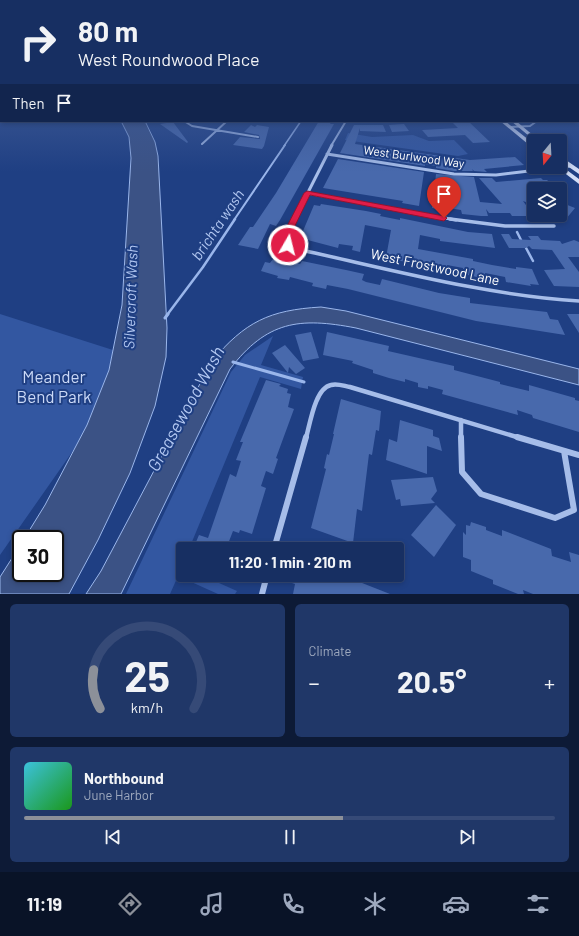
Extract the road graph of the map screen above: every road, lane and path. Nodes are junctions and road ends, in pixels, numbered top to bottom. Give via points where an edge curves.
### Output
1 (186, 122) edge
2 (226, 122) edge
3 (345, 122) edge
4 (503, 122) edge
5 (514, 122) edge
6 (536, 122) edge
7 (510, 127) junction
8 (520, 127) junction
9 (217, 130) junction
10 (529, 134) edge
11 (258, 137) dead end
12 (527, 141) edge
13 (202, 144) dead end
14 (327, 154) junction
15 (567, 163) edge
16 (567, 166) edge
17 (571, 166) junction
18 (527, 171) edge
19 (579, 172) edge
20 (567, 173) edge
21 (579, 182) edge
22 (307, 193) junction
23 (554, 226) dead end
24 (288, 245) junction
25 (282, 246) dead end
26 (579, 301) edge
27 (461, 420) junction
28 (564, 451) junction
29 (579, 455) edge
30 (276, 542) edge
31 (265, 582) edge
32 (262, 594) edge

1 - 9 street via 192,126
2 - 9 street
3 - 14 street
4 - 7 main road
5 - 8 main road
6 - 8 street via 534,125
7 - 8 street
7 - 12 main road
8 - 10 main road
9 - 11 street
9 - 13 street
14 - 18 street, West Burlwood Way via 454,174 496,175
14 - 22 street
15 - 17 main road
16 - 17 street, West Burlwood Way
17 - 19 main road
20 - 21 main road
22 - 23 street via 459,221 505,226
22 - 24 street via 286,236
24 - 25 street
24 - 26 street, West Frostwood Lane via 445,282 532,298
27 - 28 street
27 - 28 street via 462,472 481,494 555,518 574,510
27 - 30 street via 327,382 317,398
28 - 29 street
31 - 32 street

